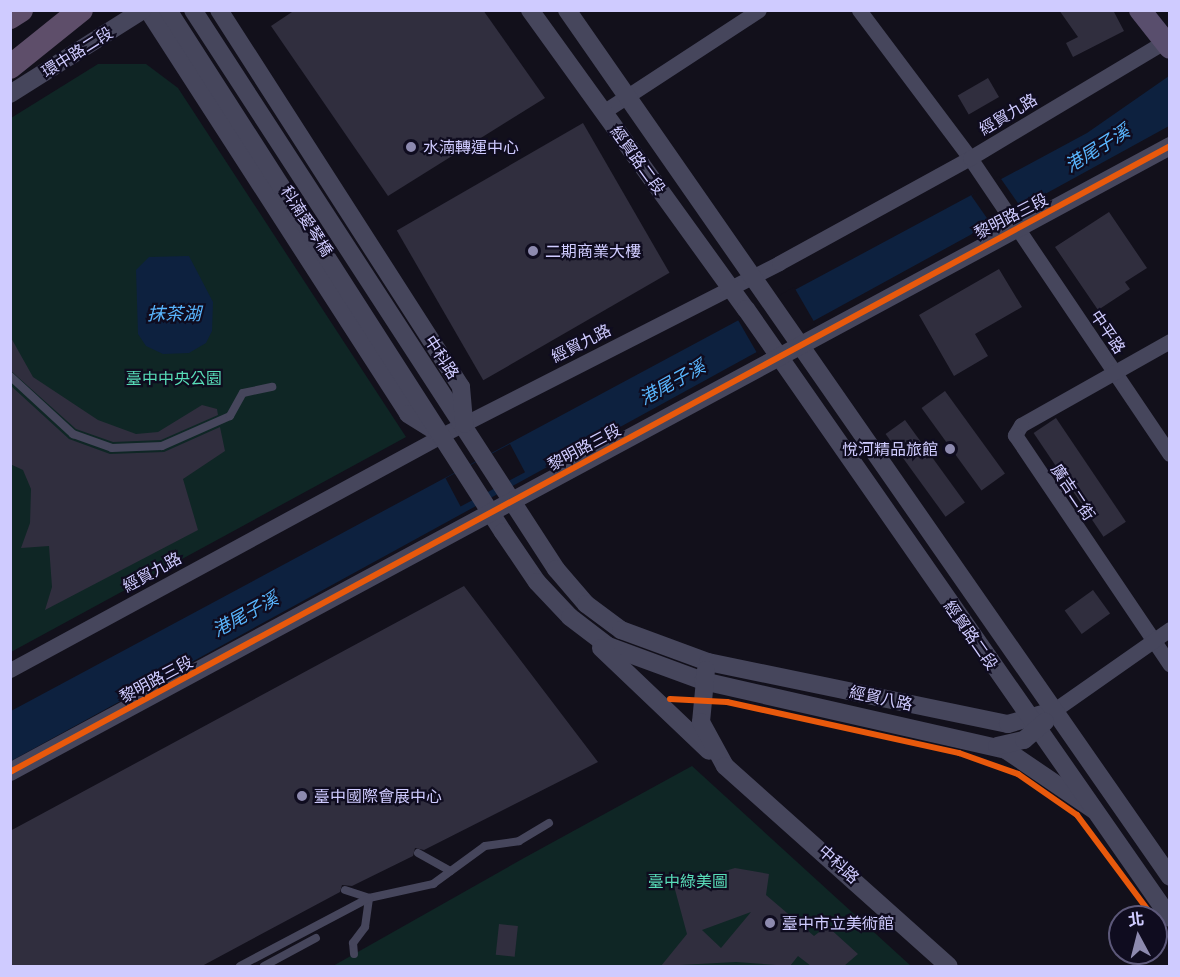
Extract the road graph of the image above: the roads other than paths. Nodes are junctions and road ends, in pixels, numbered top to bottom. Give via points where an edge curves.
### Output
1 (21, 10) edge
2 (79, 10) edge
3 (143, 10) edge
4 (148, 10) edge
5 (168, 10) edge
6 (193, 10) edge
7 (219, 10) edge
8 (530, 10) edge
9 (567, 10) edge
10 (759, 10) edge
11 (859, 10) edge
12 (1140, 10) edge
13 (10, 17) edge
14 (1167, 45) edge
15 (10, 52) edge
16 (10, 67) edge
17 (10, 94) edge
18 (624, 97) junction
19 (603, 112) junction
20 (1170, 146) edge
21 (974, 164) junction
22 (1014, 222) junction
23 (751, 276) junction
24 (730, 286) junction
25 (797, 340) junction
26 (1170, 341) edge
27 (777, 353) junction
28 (1113, 372) junction
29 (11, 380) edge
30 (272, 387) dead end
31 (468, 431) junction
32 (446, 441) junction
33 (1170, 454) edge
34 (512, 501) junction
35 (491, 513) junction
36 (570, 617) junction
37 (1170, 629) edge
38 (1153, 642) junction
39 (708, 662) junction
40 (1170, 665) edge
41 (10, 670) edge
42 (703, 681) junction
43 (1053, 711) junction
44 (1034, 724) junction
45 (993, 746) junction
46 (725, 766) junction
47 (10, 772) edge
48 (1094, 810) junction
49 (549, 823) dead end
50 (418, 853) dead end
51 (450, 871) junction
52 (1170, 877) edge
53 (345, 890) dead end
54 (369, 898) junction
55 (1170, 918) edge
56 (316, 938) dead end
57 (354, 954) dead end
58 (240, 966) edge
59 (264, 966) edge
60 (949, 966) edge

1 - 13 highway
2 - 15 highway
2 - 16 highway
3 - 17 street, 環中路二段
4 - 32 street, 中科路 via 408,414
5 - 32 street, 科湳愛琴橋
6 - 31 street, 科湳愛琴橋
7 - 31 street, 中科路 via 461,387
8 - 19 street, 經貿路二段
9 - 18 street, 經貿路二段
10 - 18 street
11 - 21 street, 中平路
12 - 14 main road
14 - 21 street, 經貿九路
18 - 19 street
18 - 23 street, 經貿路二段
19 - 24 street, 經貿路二段
20 - 22 street, 黎明路三段
21 - 22 street, 中平路
21 - 23 street, 經貿九路
22 - 25 street, 黎明路三段
22 - 28 street, 中平路
23 - 24 street, 經貿九路
23 - 25 street, 經貿路二段
24 - 27 street, 經貿路二段
24 - 31 street, 經貿九路
25 - 27 street, 黎明路三段
25 - 43 street, 經貿路二段
26 - 28 street
27 - 34 street, 黎明路三段
27 - 44 street, 經貿路二段
28 - 33 street, 中平路
28 - 38 street, 廣吉二街 via 1021,425 1015,435
29 - 30 lane via 73,434 112,448 162,446 230,416 243,393
31 - 32 street, 經貿九路
31 - 34 street, 中科路
32 - 35 street, 中科路
32 - 41 street, 經貿九路
34 - 35 street, 黎明路三段
34 - 39 street, 中科路 via 556,569 586,604 621,630
35 - 36 street, 中科路 via 537,582
35 - 47 street, 黎明路三段
36 - 42 street, 中科路 via 608,646
36 - 46 street, 中科路
37 - 38 street, 經貿八路
38 - 40 street, 廣吉二街
38 - 43 street, 經貿八路
39 - 42 street, 中科路
39 - 44 street, 經貿八路 via 1008,724
42 - 45 street, 經貿八路
42 - 46 street, 中科路 via 701,722
43 - 44 street, 經貿八路
43 - 52 street, 經貿路二段
44 - 45 street, 經貿八路 via 1015,744
44 - 48 street, 經貿路二段
45 - 48 street, 經貿八路 via 1039,768
46 - 60 street, 中科路 via 841,864
48 - 55 street, 經貿路二段
49 - 51 lane via 519,841 485,846
50 - 51 lane
51 - 54 lane via 433,884
53 - 54 lane
54 - 57 lane via 365,927 353,943
54 - 58 lane
56 - 59 lane

